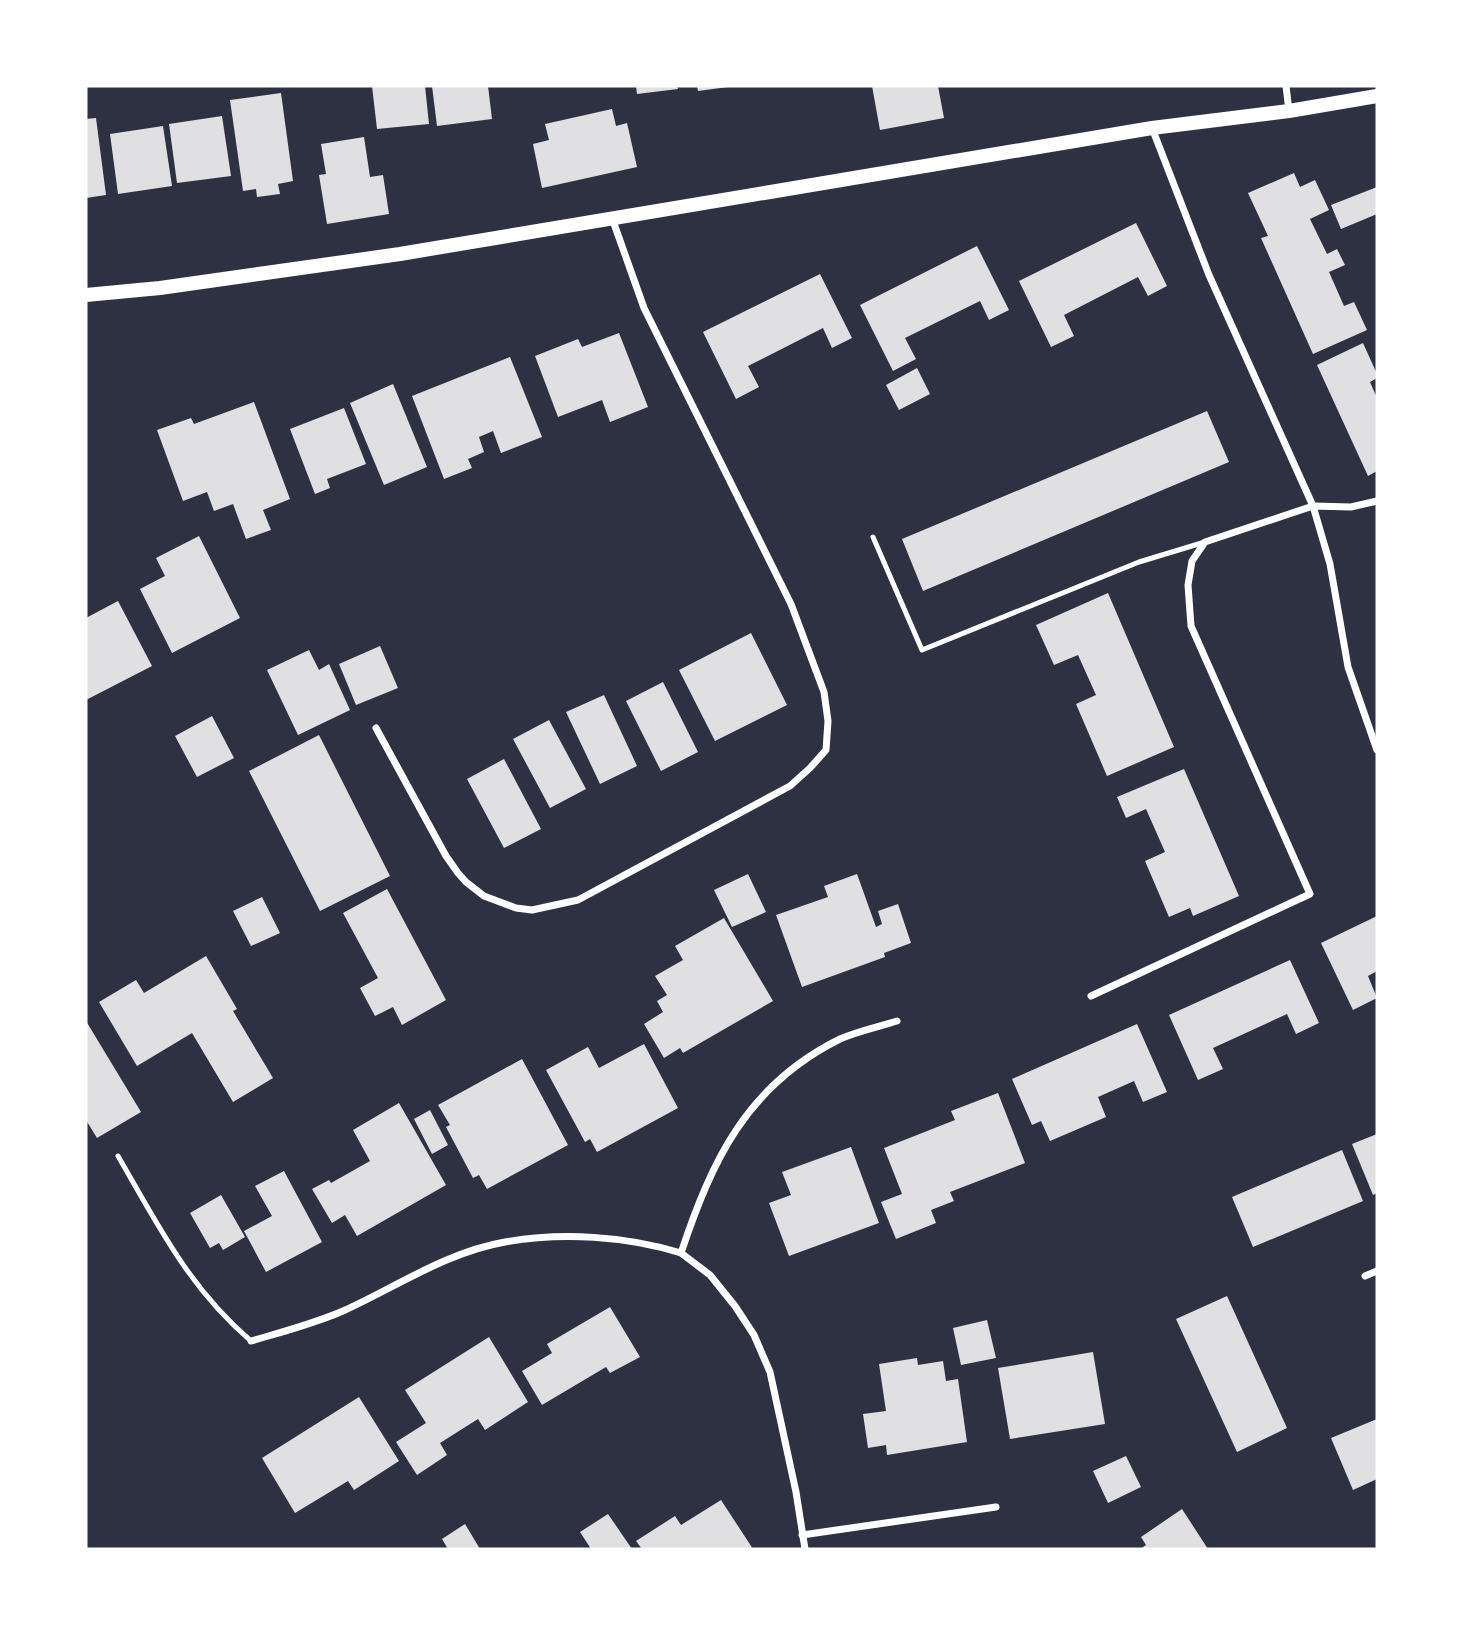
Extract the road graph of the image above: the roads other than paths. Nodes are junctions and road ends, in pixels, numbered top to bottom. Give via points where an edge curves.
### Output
1 (1286, 86) edge
2 (1377, 96) edge
3 (1289, 111) junction
4 (1152, 128) junction
5 (612, 218) junction
6 (86, 295) edge
7 (1377, 501) edge
8 (1313, 506) junction
9 (873, 537) dead end
10 (1205, 542) junction
11 (376, 728) dead end
12 (1377, 750) edge
13 (1091, 996) dead end
14 (897, 1021) dead end
15 (118, 1156) dead end
16 (681, 1253) junction
17 (1377, 1271) edge
18 (1365, 1276) dead end
19 (251, 1341) joint
20 (996, 1507) dead end
21 (802, 1535) junction
22 (805, 1549) edge

1 - 3 street
2 - 3 main road
3 - 4 main road
4 - 5 main road
4 - 8 street via 1209,275
5 - 6 main road via 400,254
5 - 11 street via 645,308 791,604 824,692 826,750 790,786 578,900 532,910 494,901 466,882 446,856
7 - 8 street via 1352,507
8 - 10 street
8 - 12 street via 1330,564 1348,667
9 - 10 lane via 922,650 1139,562
10 - 13 street via 1192,561 1188,585 1191,626 1310,894
14 - 16 street via 843,1038 804,1058 774,1083 720,1153
15 - 19 lane via 180,1264
16 - 19 street via 613,1240 505,1242 417,1274 341,1312
16 - 21 street via 710,1275 760,1348 778,1405
17 - 18 street
20 - 21 street
21 - 22 street

